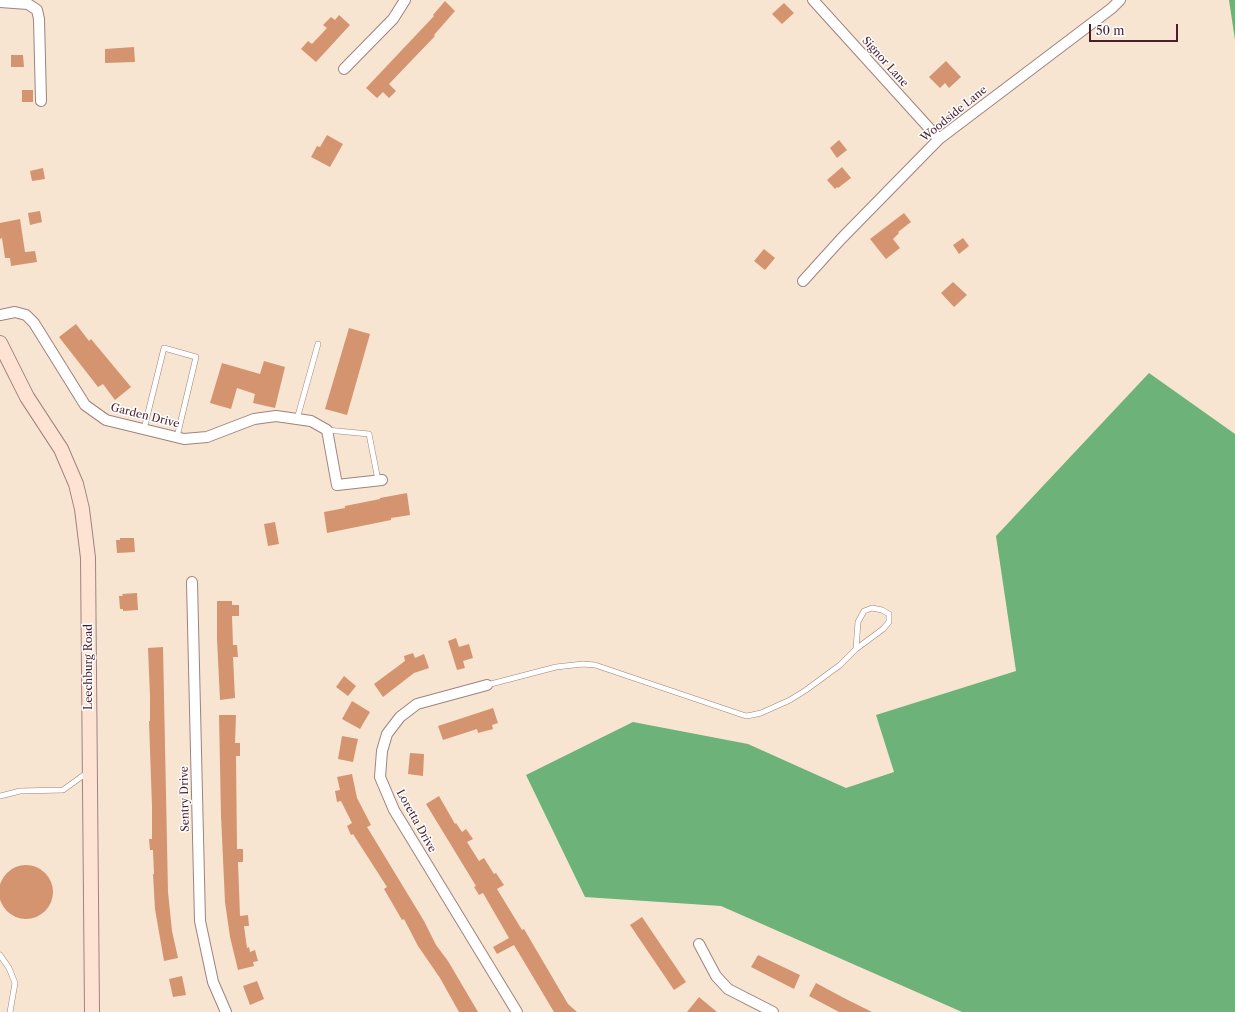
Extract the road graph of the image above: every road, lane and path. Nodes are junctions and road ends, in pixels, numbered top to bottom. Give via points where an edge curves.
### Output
1 (405, 0) edge
2 (813, 0) edge
3 (1120, 0) edge
4 (0, 2) edge
5 (344, 69) dead end
6 (41, 102) dead end
7 (939, 139) junction
8 (803, 282) dead end
9 (0, 315) edge
10 (0, 343) edge
11 (318, 344) dead end
12 (297, 419) junction
13 (144, 429) junction
14 (327, 430) junction
15 (178, 437) junction
16 (380, 480) joint
17 (192, 582) dead end
18 (856, 649) junction
19 (487, 685) joint
20 (90, 770) junction
21 (0, 796) edge
22 (699, 944) dead end
23 (0, 955) edge
24 (10, 1012) edge
25 (92, 1012) edge
26 (226, 1012) edge
27 (517, 1012) edge
28 (773, 1012) edge

1 - 5 street via 393,19
2 - 7 street, Signor Lane
3 - 7 street, Woodside Lane
4 - 6 street via 28,4 37,10 40,19
7 - 8 street, Woodside Lane via 841,239
9 - 13 street, Garden Drive via 16,312 26,315 34,323 85,404 106,420
10 - 20 street, Leechburg Road via 27,397 61,449 76,484 82,509 88,558
11 - 12 lane
12 - 14 street, Garden Drive via 311,421
12 - 15 street, Garden Drive via 276,416 254,419 207,437
13 - 15 street, Garden Drive
13 - 15 lane via 164,348 196,357
14 - 16 lane via 369,434
14 - 16 street via 337,486
17 - 26 street, Sentry Drive via 200,921 213,982
18 - 18 lane via 883,629 889,622 889,614 872,608 864,611 858,622
18 - 19 lane via 840,665 790,700 761,713 746,716 605,668 589,665 556,667
19 - 27 street, Loretta Drive via 417,704 400,718 387,734 382,751 380,777 394,810
20 - 21 lane via 63,790 20,791
20 - 25 street, Leechburg Road
22 - 28 street via 716,976 728,989
23 - 24 lane via 16,983

